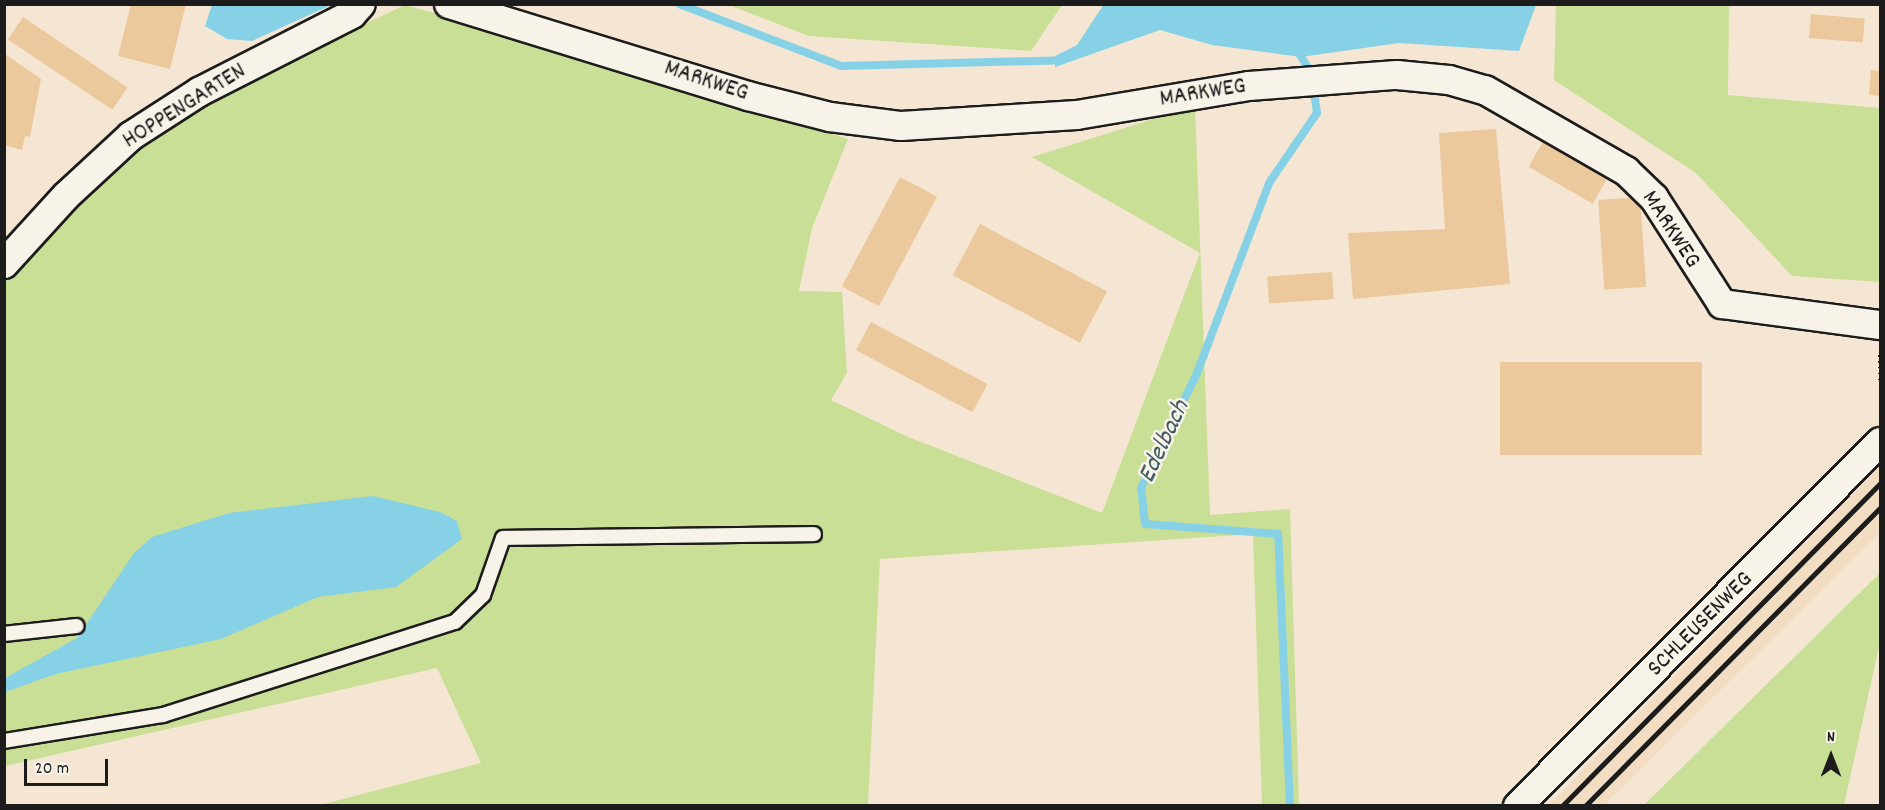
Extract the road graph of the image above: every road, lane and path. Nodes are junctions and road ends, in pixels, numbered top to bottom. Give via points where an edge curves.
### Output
1 (362, 4) edge
2 (449, 4) edge
3 (4, 264) edge
4 (1881, 325) edge
5 (1881, 356) edge
6 (1881, 383) edge
7 (1881, 442) edge
8 (814, 534) dead end
9 (77, 626) dead end
10 (4, 634) edge
11 (4, 741) edge
12 (1518, 806) edge

1 - 3 street, HOPPENGARTEN via 352,14 199,92 131,136 66,195
2 - 4 street, MARKWEG via 748,96 830,117 901,126 1077,115 1249,86 1397,75 1449,80 1485,90 1626,171 1654,198 1722,304
5 - 6 path
7 - 12 street, SCHLEUSENWEG
8 - 11 lane via 503,538 483,595 455,622 163,714
9 - 10 lane

